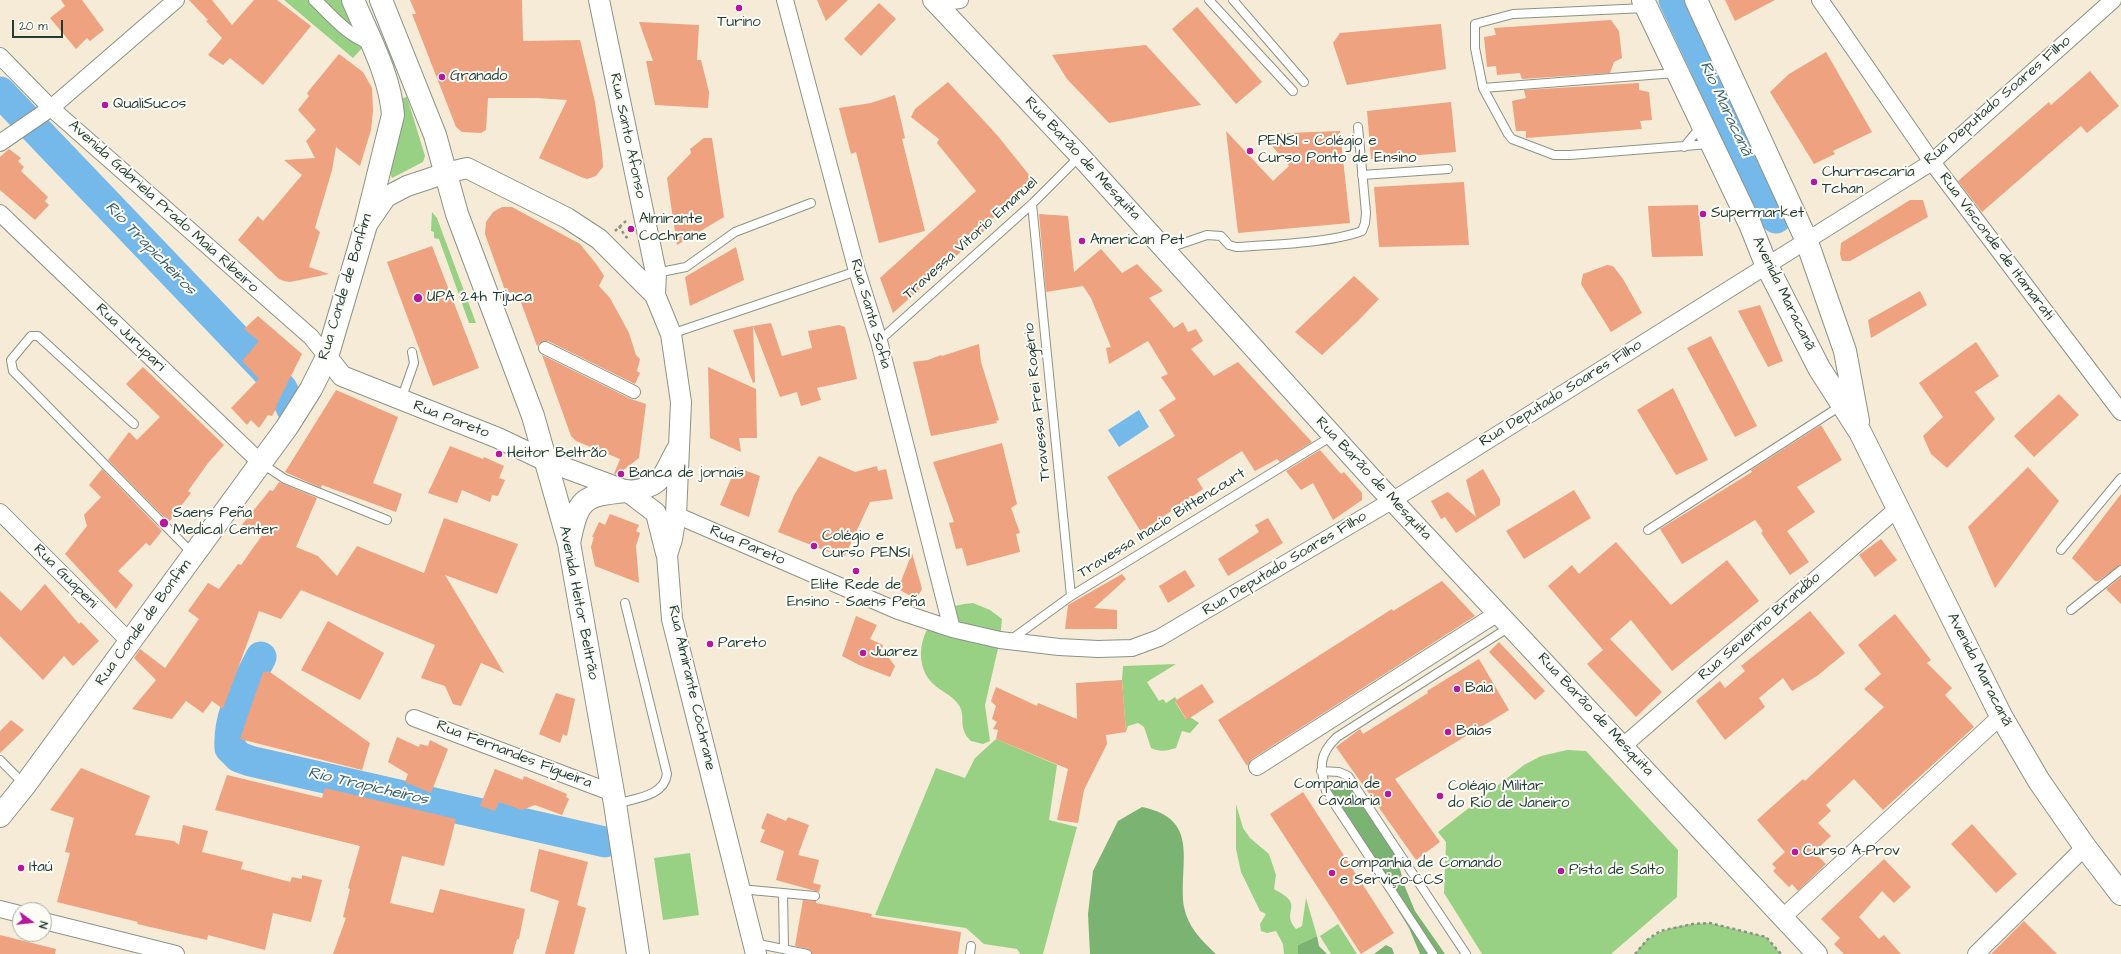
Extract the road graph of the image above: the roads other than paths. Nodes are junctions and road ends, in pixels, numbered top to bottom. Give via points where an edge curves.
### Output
1 (176, 0) edge
2 (315, 0) edge
3 (353, 0) edge
4 (380, 0) edge
5 (599, 0) edge
6 (785, 0) edge
7 (960, 0) edge
8 (1209, 0) edge
9 (1233, 0) edge
10 (1696, 0) edge
11 (1820, 0) edge
12 (2113, 0) edge
13 (935, 2) edge
14 (1645, 4) edge
15 (371, 44) junction
16 (0, 56) edge
17 (1678, 72) junction
18 (1304, 82) dead end
19 (1483, 88) junction
20 (1293, 91) dead end
21 (51, 108) junction
22 (1358, 127) dead end
23 (1707, 134) junction
24 (0, 143) edge
25 (1684, 147) junction
26 (1080, 156) junction
27 (1932, 162) junction
28 (1448, 169) dead end
29 (446, 172) junction
30 (1362, 175) junction
31 (811, 203) dead end
32 (1032, 204) junction
33 (0, 213) edge
34 (365, 228) junction
35 (1806, 239) junction
36 (1165, 250) junction
37 (1766, 264) junction
38 (857, 270) junction
39 (656, 273) junction
40 (655, 295) junction
41 (671, 334) junction
42 (879, 341) junction
43 (545, 348) dead end
44 (412, 352) dead end
45 (327, 357) junction
46 (634, 392) dead end
47 (401, 400) junction
48 (1842, 405) junction
49 (2121, 412) edge
50 (134, 424) dead end
51 (1860, 432) junction
52 (1333, 436) junction
53 (680, 442) junction
54 (544, 460) junction
55 (261, 463) junction
56 (2121, 478) edge
57 (627, 491) junction
58 (1393, 500) junction
59 (1898, 508) junction
60 (0, 512) edge
61 (676, 515) junction
62 (387, 520) dead end
63 (1648, 530) dead end
64 (569, 543) junction
65 (2061, 550) dead end
66 (193, 554) junction
67 (667, 555) junction
68 (2121, 570) edge
69 (1071, 596) junction
70 (625, 603) dead end
71 (2071, 610) dead end
72 (1504, 620) junction
73 (952, 629) junction
74 (1009, 641) junction
75 (130, 642) junction
76 (2002, 716) junction
77 (414, 718) dead end
78 (1623, 746) junction
79 (0, 760) edge
80 (1257, 767) dead end
81 (1321, 771) junction
82 (25, 785) junction
83 (614, 798) junction
84 (0, 816) edge
85 (2084, 847) junction
86 (740, 889) junction
87 (783, 893) junction
88 (2121, 894) edge
89 (815, 896) dead end
90 (0, 909) edge
91 (12, 912) edge
92 (1784, 917) junction
93 (52, 922) edge
94 (755, 948) edge
95 (784, 949) junction
96 (176, 954) edge
97 (638, 954) edge
98 (807, 954) edge
99 (1433, 954) edge
100 (1466, 954) edge
101 (1817, 954) edge
102 (1976, 954) edge

1 - 21 street
2 - 15 street via 347,32
3 - 15 main road, Rua Conde de Bonfim
4 - 29 main road via 436,135
5 - 39 street, Rua Santo Afonso
6 - 38 street, Rua Santa Sofia
7 - 13 street
8 - 20 lane
9 - 18 lane
10 - 35 main road, Avenida Maracanã
11 - 27 street, Rua Visconde de Itamarati
12 - 27 street, Rua Deputado Soares Filho
13 - 26 street, Rua Barão de Mesquita
14 - 17 main road, Avenida Maracanã
14 - 19 lane via 1513,14 1474,24 1475,48
15 - 34 main road, Rua Conde de Bonfim via 392,98 393,115
16 - 21 street, Avenida Gabriela Prado Maia Ribeiro
17 - 19 lane
17 - 23 main road, Avenida Maracanã
19 - 25 lane via 1512,139 1554,154
21 - 24 street
21 - 45 street, Avenida Gabriela Prado Maia Ribeiro via 311,337
22 - 30 lane
23 - 25 lane
23 - 25 lane
23 - 37 main road, Avenida Maracanã
26 - 32 lane, Travessa Vitorio Emanuel
26 - 36 street, Rua Barão de Mesquita
27 - 35 street, Rua Deputado Soares Filho
27 - 49 street, Rua Visconde de Itamarati
28 - 30 lane
29 - 34 street, Rua Almirante Cóchrane via 407,186 386,197
29 - 40 street, Rua Almirante Cóchrane via 467,168 567,218 599,239
29 - 54 main road, Avenida Heitor Beltrão via 457,214 533,416
30 - 36 lane via 1365,223 1362,231 1351,236 1236,247 1229,245 1221,236 1207,235
31 - 39 lane via 735,232 686,267
32 - 42 lane, Travessa Vitorio Emanuel
32 - 69 lane, Travessa Frei Rogério
33 - 55 street, Rua Jurupari
34 - 45 main road, Rua Conde de Bonfim
35 - 37 street, Rua Deputado Soares Filho
35 - 51 main road, Avenida Maracanã via 1846,351
36 - 52 street, Rua Barão de Mesquita
37 - 48 main road, Avenida Maracanã via 1819,368
37 - 58 street, Rua Deputado Soares Filho
38 - 41 lane
38 - 42 street, Rua Santa Sofia
39 - 40 street, Rua Santo Afonso
40 - 41 street, Rua Almirante Cóchrane
41 - 53 street, Rua Almirante Cóchrane via 681,402
42 - 73 street, Rua Santa Sofia
43 - 46 street
44 - 47 lane via 414,363
45 - 47 street, Rua Pareto via 342,376
45 - 55 main road, Rua Conde de Bonfim via 311,389
47 - 54 street, Rua Pareto via 498,438
48 - 51 main road, Avenida Maracanã
48 - 63 lane
50 - 66 lane via 38,336 31,336 11,360 12,371
51 - 59 main road, Avenida Maracanã
52 - 58 street, Rua Barão de Mesquita
52 - 69 lane, Travessa Inacio Bittencourt
53 - 57 street, Rua Pareto via 662,479 653,486
53 - 61 street, Rua Almirante Cóchrane
54 - 57 street, Rua Pareto
54 - 64 main road, Avenida Heitor Beltrão
55 - 62 lane via 285,479
55 - 66 main road, Rua Conde de Bonfim
56 - 65 lane
57 - 64 main road via 591,496 580,506 574,519
57 - 67 street, Rua Pareto via 656,513
58 - 72 street, Rua Barão de Mesquita
58 - 74 street, Rua Deputado Soares Filho via 1160,638 1132,648 1098,649
59 - 76 main road, Avenida Maracanã
59 - 78 street, Rua Severino Brandão
60 - 75 street, Rua Guapeni
61 - 67 street, Rua Almirante Cóchrane
61 - 73 street, Rua Pareto via 898,611
64 - 83 main road, Avenida Heitor Beltrão
66 - 75 main road, Rua Conde de Bonfim
67 - 86 street, Rua Almirante Cóchrane via 672,619
68 - 71 lane
69 - 74 lane, Travessa Inacio Bittencourt
70 - 83 lane via 667,774 664,785 658,792
72 - 78 street, Rua Barão de Mesquita
72 - 80 street
72 - 81 lane via 1337,737 1322,757
73 - 74 street, Rua Deputado Soares Filho
75 - 82 main road, Rua Conde de Bonfim
76 - 85 main road, Avenida Maracanã via 2039,780
76 - 92 street
77 - 83 street, Rua Fernandes Figueira
78 - 92 street, Rua Barão de Mesquita
79 - 82 lane
81 - 99 lane via 1326,791
81 - 100 lane via 1339,772 1348,776
82 - 84 main road, Rua Conde de Bonfim
83 - 97 main road, Avenida Heitor Beltrão
85 - 88 main road, Avenida Maracanã
85 - 102 street
86 - 87 lane
86 - 94 street, Rua Almirante Cóchrane
87 - 89 lane
87 - 95 lane
90 - 91 street
92 - 101 street, Rua Barão de Mesquita
93 - 96 street
94 - 95 lane
95 - 98 lane

